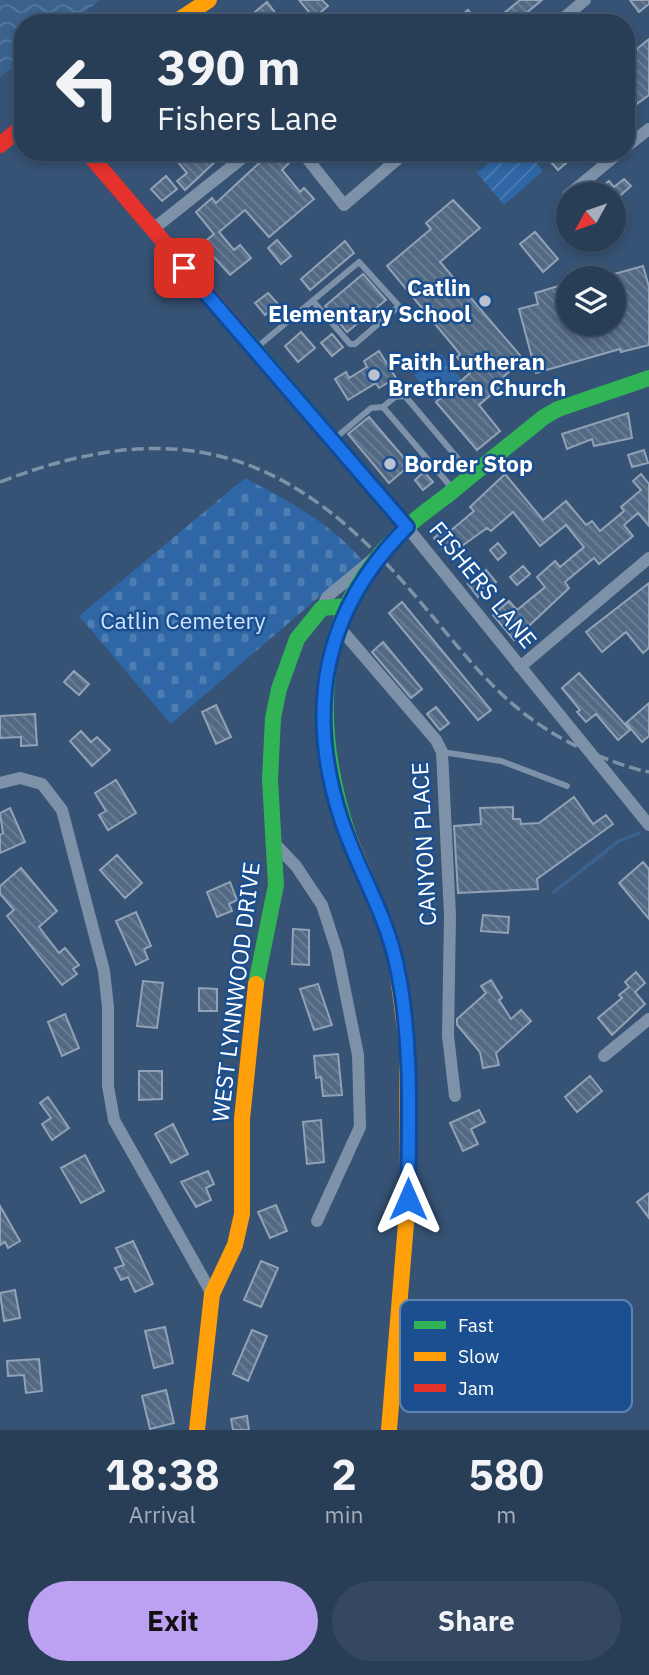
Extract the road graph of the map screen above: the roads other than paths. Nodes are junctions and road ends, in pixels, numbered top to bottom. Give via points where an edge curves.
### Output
1 (584, 0) edge
2 (568, 14) edge
3 (649, 129) edge
4 (14, 133) edge
5 (635, 140) edge
6 (0, 145) edge
7 (94, 161) edge
8 (239, 161) edge
9 (309, 161) edge
10 (395, 161) edge
11 (609, 161) edge
12 (584, 182) edge
13 (152, 230) junction
14 (313, 301) junction
15 (254, 350) junction
16 (649, 378) edge
17 (383, 407) junction
18 (332, 440) junction
19 (471, 475) junction
20 (453, 490) junction
21 (407, 527) junction
22 (380, 554) junction
23 (649, 558) edge
24 (346, 606) junction
25 (322, 608) junction
26 (339, 627) junction
27 (520, 667) junction
28 (442, 752) junction
29 (0, 783) edge
30 (566, 786) dead end
31 (649, 825) edge
32 (275, 844) junction
33 (649, 1019) edge
34 (604, 1056) dead end
35 (454, 1096) dead end
36 (317, 1222) dead end
37 (212, 1294) junction
38 (197, 1430) edge
39 (389, 1430) edge

1 - 2 street
3 - 5 street
4 - 6 street
7 - 13 street, FISHERS LANE
8 - 13 street
9 - 10 street via 344,205
11 - 12 street
13 - 15 street, FISHERS LANE
14 - 14 lane via 359,262 399,306 350,344
14 - 15 lane
15 - 18 street, FISHERS LANE
16 - 19 street via 558,409
17 - 18 lane via 371,408
17 - 19 lane via 395,397 405,396
17 - 20 lane
18 - 21 street, FISHERS LANE
19 - 20 street
20 - 21 street
21 - 22 street
21 - 27 street, FISHERS LANE
22 - 24 street
22 - 25 street, WEST LYNNWOOD DRIVE via 336,589
23 - 27 street
24 - 25 street
24 - 26 street
25 - 32 street, WEST LYNNWOOD DRIVE via 297,639 273,718 270,779
26 - 28 street, CANYON PLACE
26 - 39 street via 325,697 327,760 341,819 396,961 407,1045 408,1199
27 - 31 street, FISHERS LANE
28 - 30 lane via 501,761
28 - 35 street, CANYON PLACE via 450,915 448,1036
29 - 37 street via 20,778 42,784 62,810 104,971 111,1112
32 - 36 street via 322,905 337,951 358,1055 360,1127
32 - 37 street, WEST LYNNWOOD DRIVE via 276,885 259,960 242,1119 242,1214 235,1245
33 - 34 street
37 - 38 street, WEST LYNNWOOD DRIVE

